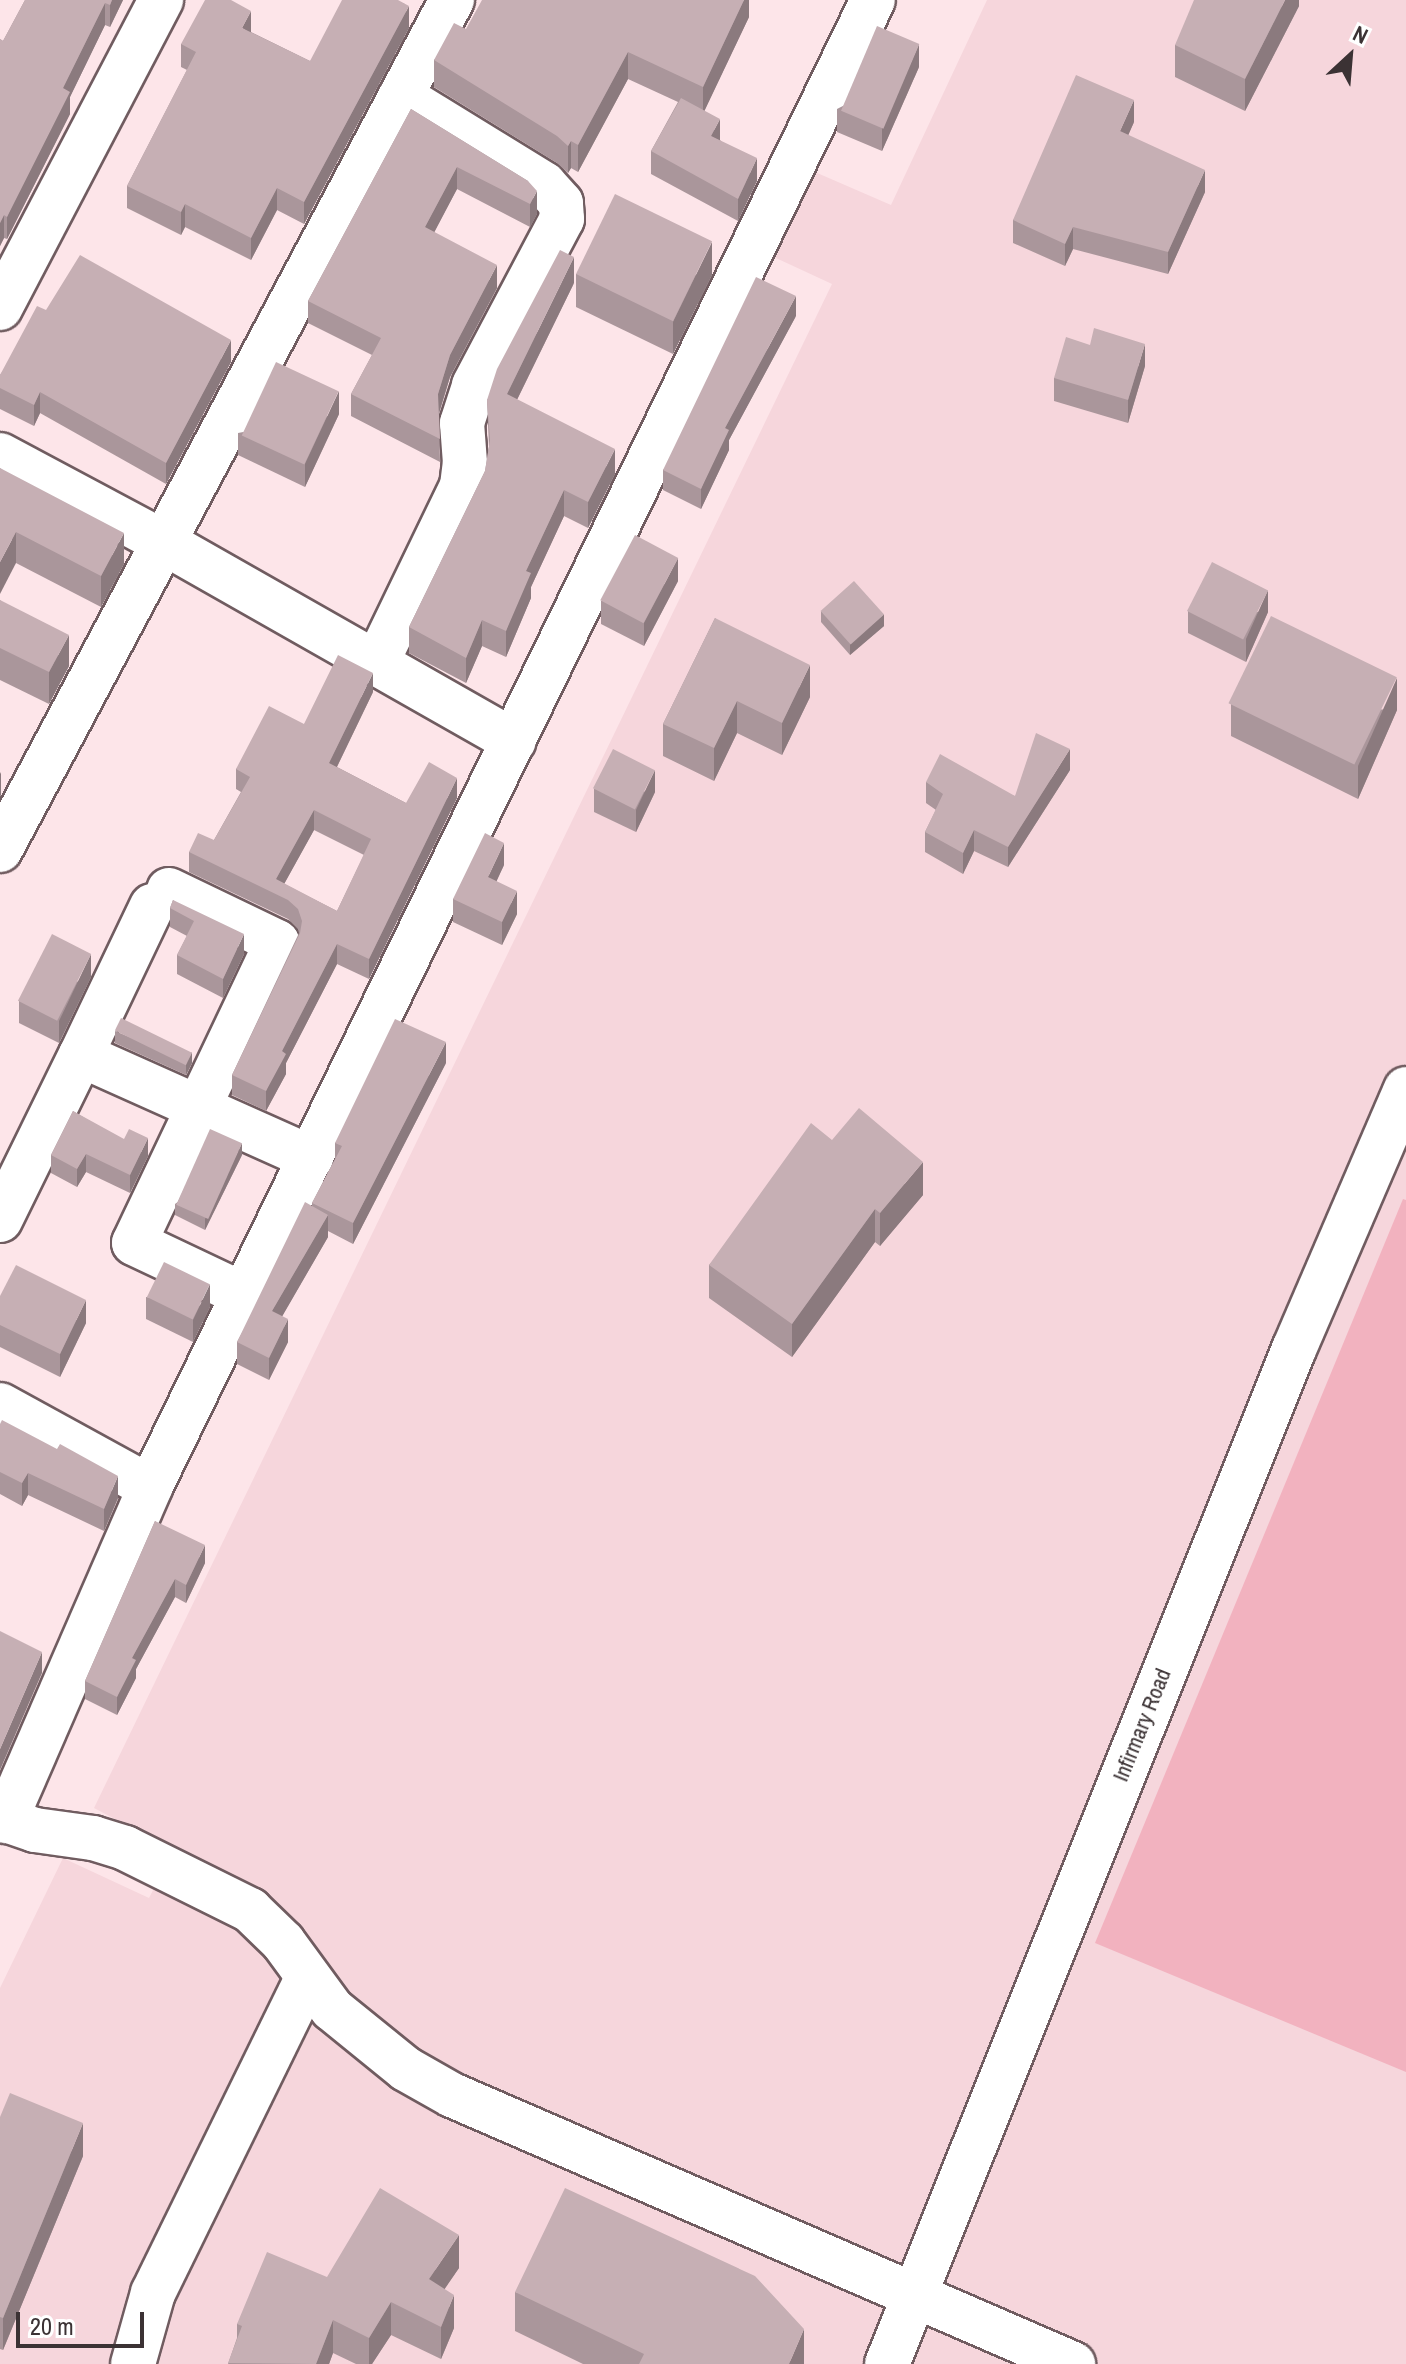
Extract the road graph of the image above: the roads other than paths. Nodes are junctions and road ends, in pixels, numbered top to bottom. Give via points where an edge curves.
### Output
1 (161, 0) edge
2 (452, 0) edge
3 (873, 0) edge
4 (401, 96) junction
5 (0, 308) edge
6 (0, 455) edge
7 (165, 543) junction
8 (377, 662) junction
9 (514, 741) junction
10 (0, 850) edge
11 (81, 1055) junction
12 (1406, 1089) edge
13 (199, 1108) junction
14 (1394, 1146) edge
15 (311, 1158) junction
16 (0, 1220) edge
17 (244, 1295) junction
18 (0, 1405) edge
19 (150, 1487) junction
20 (3, 1819) edge
21 (307, 1978) junction
22 (912, 2296) junction
23 (133, 2364) edge
24 (887, 2364) edge
25 (1073, 2364) edge

1 - 5 street
2 - 4 street
3 - 9 street
4 - 7 street
4 - 8 street via 544,184 561,203 562,219 474,385 462,423 462,486
6 - 7 street
7 - 8 street
7 - 10 street
8 - 9 street
9 - 15 street
11 - 13 street
11 - 13 street via 160,898 277,942
11 - 16 street
12 - 14 street, Infirmary Road
13 - 15 street
13 - 17 street via 134,1243
14 - 22 street, Infirmary Road
15 - 17 street
17 - 19 street
18 - 19 street
19 - 20 street
20 - 21 street via 125,1848 250,1910 283,1942
21 - 22 street via 368,2040 452,2095
21 - 23 street via 153,2293
22 - 24 street, Infirmary Road
22 - 25 street

